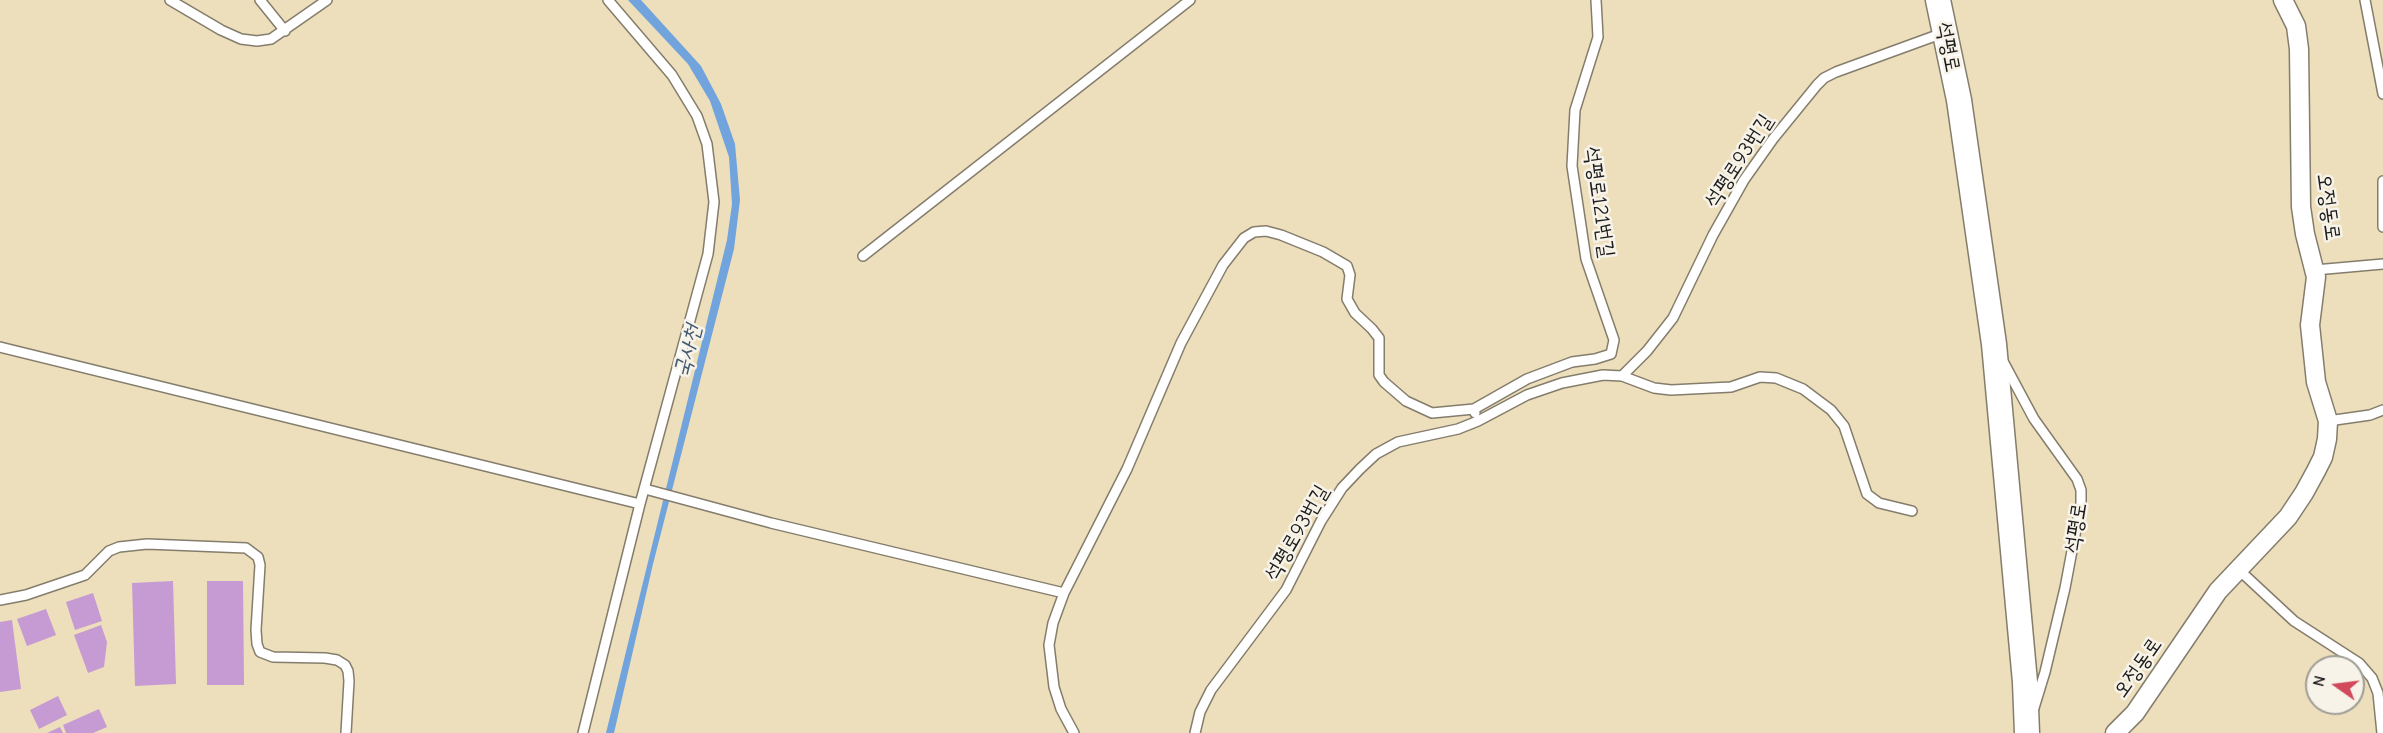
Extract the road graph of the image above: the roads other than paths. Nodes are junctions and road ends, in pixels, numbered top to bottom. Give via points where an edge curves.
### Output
1 (170, 0) edge
2 (260, 0) edge
3 (327, 0) edge
4 (608, 0) edge
5 (1190, 0) edge
6 (1596, 0) edge
7 (1938, 0) edge
8 (2283, 0) edge
9 (2365, 0) edge
10 (285, 31) junction
11 (1945, 32) junction
12 (2383, 94) edge
13 (2383, 181) edge
14 (2383, 226) edge
15 (863, 256) dead end
16 (2383, 264) edge
17 (2315, 270) junction
18 (1994, 344) junction
19 (0, 347) edge
20 (1595, 359) junction
21 (1603, 375) junction
22 (1622, 376) junction
23 (1474, 409) junction
24 (2383, 410) edge
25 (1478, 421) junction
26 (2328, 421) junction
27 (648, 490) junction
28 (640, 504) junction
29 (1911, 511) dead end
30 (2238, 569) junction
31 (1064, 593) junction
32 (0, 600) edge
33 (2027, 732) edge
34 (346, 733) edge
35 (583, 733) edge
36 (1074, 733) edge
37 (1195, 733) edge
38 (2115, 733) edge
39 (2382, 733) edge

1 - 10 lane via 241,39 271,39
2 - 10 lane
3 - 10 lane
4 - 27 lane via 698,116 712,182 708,254
5 - 15 lane
6 - 20 lane, 석평로121번길 via 1598,37 1575,110 1572,165 1586,259 1614,340 1611,354
7 - 11 street, 석평로
8 - 17 street, 오정동로 via 2296,26 2299,49 2301,207
9 - 12 lane
11 - 18 street, 석평로 via 1959,100
11 - 22 lane, 석평로93번길 via 1836,72 1817,85 1744,180 1673,318
13 - 14 lane
16 - 17 lane
17 - 26 street, 오정동로 via 2310,325 2312,355
18 - 33 street, 석평로
18 - 33 lane, 석평로 via 2034,419 2077,478 2081,490 2065,588
19 - 28 lane
20 - 21 lane
20 - 23 lane via 1572,362 1527,379
21 - 22 lane, 석평로93번길
21 - 25 lane, 석평로93번길 via 1527,395
22 - 29 lane, 석평로93번길 via 1671,390 1731,387 1760,377 1776,378 1803,389 1831,410 1844,426 1867,494 1879,502
23 - 25 lane
23 - 31 lane via 1432,413 1394,392 1379,375 1379,338 1347,299 1347,266 1281,235 1254,232 1233,250 1202,303 1117,489
24 - 26 lane
25 - 37 lane, 석평로93번길 via 1398,442 1376,454 1348,482 1321,521 1286,590 1211,690
26 - 30 street, 오정동로 via 2323,457 2304,493 2288,517
27 - 28 lane
27 - 31 lane
28 - 35 lane
30 - 38 street, 오정동로 via 2218,591 2135,713
30 - 39 lane via 2294,621 2359,663 2378,693
31 - 36 lane via 1051,634 1050,664 1061,709
32 - 34 lane via 85,575 109,550 118,547 147,544 246,548 258,557 260,565 256,630 260,652 273,657 325,658 345,664 349,681

